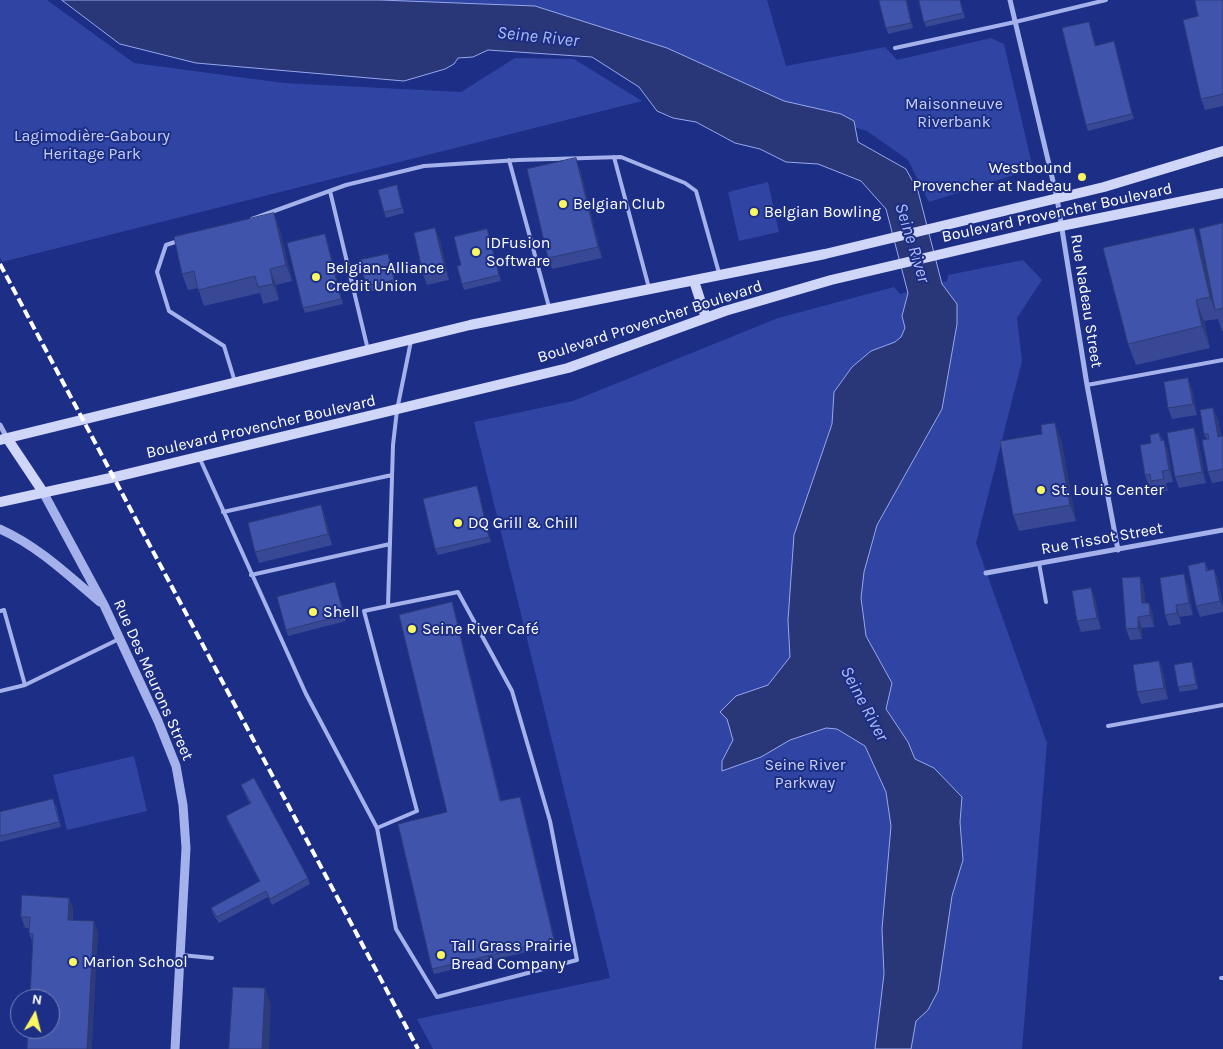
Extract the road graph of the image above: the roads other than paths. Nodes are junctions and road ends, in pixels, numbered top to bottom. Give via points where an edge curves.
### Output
1 (1010, 0) edge
2 (1106, 0) edge
3 (1015, 22) junction
4 (895, 48) dead end
5 (1223, 151) edge
6 (614, 157) junction
7 (509, 160) junction
8 (330, 191) junction
9 (1223, 193) edge
10 (1057, 198) junction
11 (249, 220) edge
12 (1061, 226) junction
13 (184, 239) edge
14 (720, 276) junction
15 (694, 281) junction
16 (650, 289) junction
17 (550, 309) junction
18 (706, 318) junction
19 (411, 339) junction
20 (368, 350) junction
21 (1223, 360) edge
22 (235, 382) junction
23 (1087, 385) junction
24 (396, 410) junction
25 (0, 425) edge
26 (4, 439) edge
27 (199, 457) junction
28 (392, 476) junction
29 (43, 492) junction
30 (0, 502) edge
31 (223, 512) junction
32 (0, 529) edge
33 (1223, 530) edge
34 (390, 544) junction
35 (1118, 550) junction
36 (1039, 563) junction
37 (986, 573) dead end
38 (251, 575) junction
39 (1046, 602) dead end
40 (104, 605) junction
41 (388, 606) junction
42 (0, 611) edge
43 (119, 639) junction
44 (25, 685) junction
45 (0, 691) edge
46 (1223, 705) edge
47 (1108, 726) dead end
48 (377, 828) junction
49 (181, 955) junction
50 (212, 958) dead end
51 (175, 1049) edge

1 - 3 street, Rue Nadeau Street
2 - 3 lane
3 - 4 lane
3 - 10 street, Rue Nadeau Street
5 - 10 main road, Boulevard Provencher Boulevard
6 - 7 lane
6 - 14 lane via 685,183 696,191
6 - 16 lane
7 - 8 lane via 424,166
7 - 17 lane
8 - 11 lane
8 - 20 lane
9 - 12 main road, Boulevard Provencher Boulevard
10 - 12 street, Rue Nadeau Street
10 - 14 main road, Boulevard Provencher Boulevard
12 - 18 main road, Boulevard Provencher Boulevard via 831,280
12 - 23 street, Rue Nadeau Street
13 - 22 lane via 166,245 157,272 169,311 224,346
14 - 15 main road, Boulevard Provencher Boulevard
15 - 16 main road, Boulevard Provencher Boulevard
15 - 18 main road
16 - 17 main road, Boulevard Provencher Boulevard
17 - 19 main road, Boulevard Provencher Boulevard
18 - 24 main road, Boulevard Provencher Boulevard via 568,368
19 - 20 main road, Boulevard Provencher Boulevard
19 - 24 lane
20 - 22 main road, Boulevard Provencher Boulevard
21 - 23 lane
22 - 26 main road, Boulevard Provencher Boulevard
23 - 35 street, Rue Nadeau Street
24 - 27 main road, Boulevard Provencher Boulevard
24 - 28 lane
25 - 26 street
26 - 29 main road, Rue Des Meurons Street
27 - 29 main road, Boulevard Provencher Boulevard
27 - 31 lane
28 - 31 lane
28 - 34 lane
29 - 30 main road, Boulevard Provencher Boulevard
29 - 40 street, Rue Des Meurons Street
31 - 38 lane
32 - 40 street via 39,552
33 - 35 street, Rue Tissot Street
34 - 38 lane
34 - 41 lane
35 - 36 street, Rue Tissot Street
36 - 37 street, Rue Tissot Street
36 - 39 lane
38 - 48 lane via 306,694
40 - 43 street, Rue Des Meurons Street
41 - 48 lane via 364,611 416,811
41 - 48 lane via 458,592 512,691 550,821 577,960 437,997 396,929
42 - 44 lane via 4,610
43 - 44 lane
43 - 49 street, Rue Des Meurons Street via 166,741 180,785 186,848
44 - 45 lane
46 - 47 lane
49 - 50 lane
49 - 51 street, Rue Des Meurons Street

